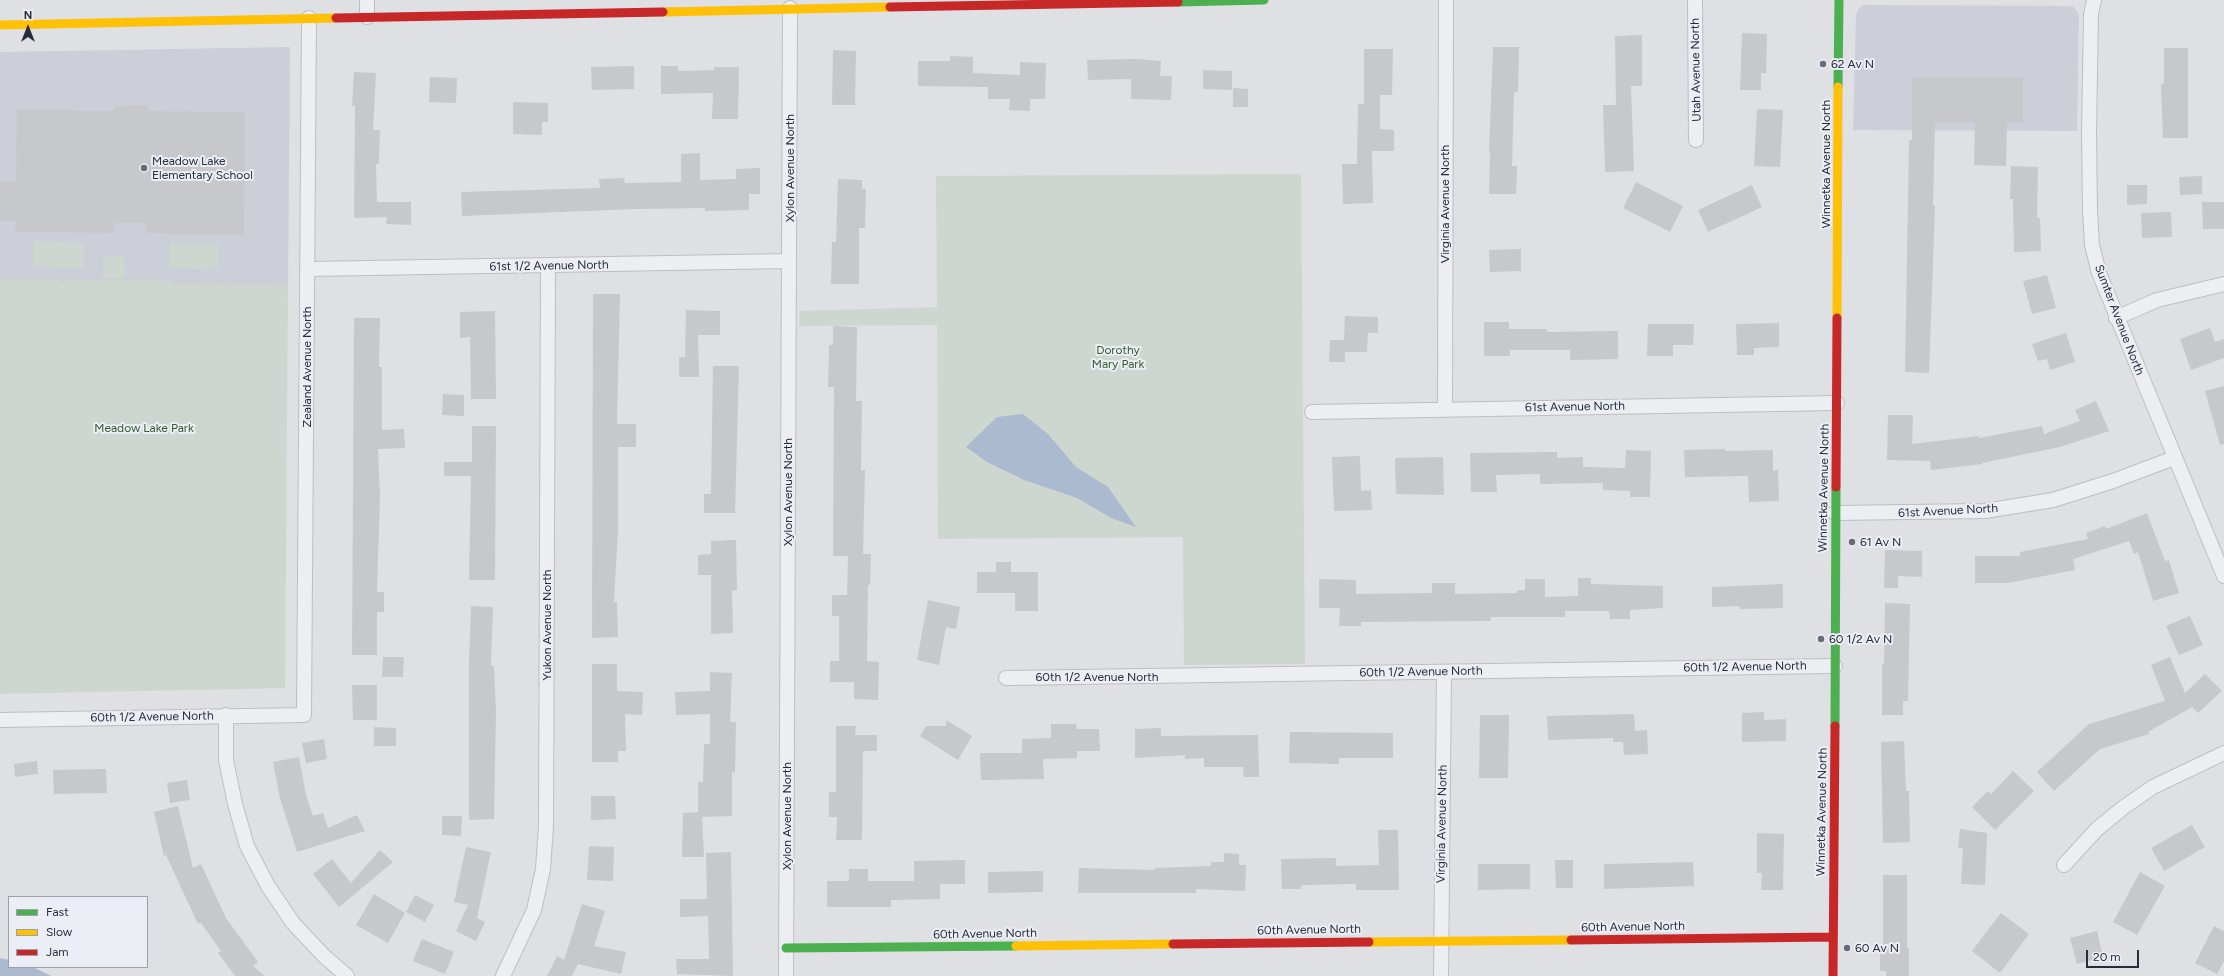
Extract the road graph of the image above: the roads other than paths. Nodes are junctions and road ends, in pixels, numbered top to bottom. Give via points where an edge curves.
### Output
1 (367, 0) edge
2 (1264, 0) edge
3 (1446, 0) edge
4 (1695, 0) edge
5 (1839, 0) edge
6 (2094, 0) edge
7 (790, 8) junction
8 (367, 17) junction
9 (309, 18) junction
10 (0, 25) edge
11 (1696, 140) dead end
12 (789, 262) junction
13 (548, 266) junction
14 (308, 269) junction
15 (2224, 284) edge
16 (2116, 318) junction
17 (1837, 403) junction
18 (1444, 409) junction
19 (1312, 412) dead end
20 (2174, 458) junction
21 (1835, 513) junction
22 (2224, 576) edge
23 (1835, 666) junction
24 (1444, 672) junction
25 (1006, 678) dead end
26 (226, 715) junction
27 (304, 715) joint
28 (0, 720) edge
29 (2224, 753) edge
30 (2064, 865) dead end
31 (1832, 937) junction
32 (1441, 941) junction
33 (786, 948) junction
34 (347, 976) edge
35 (503, 976) edge
36 (786, 976) edge
37 (1441, 976) edge
38 (1832, 976) edge

1 - 8 street
2 - 7 street
3 - 18 street, Virginia Avenue North
4 - 11 street, Utah Avenue North
5 - 17 street, Winnetka Avenue North
6 - 16 street, Sumter Avenue North via 2091,14 2089,133 2092,245 2099,274
7 - 8 street
7 - 12 street, Xylon Avenue North
8 - 9 street
9 - 10 street
9 - 14 street, Zealand Avenue North
12 - 13 street, 61st 1/2 Avenue North
12 - 33 street, Xylon Avenue North
13 - 14 street, 61st 1/2 Avenue North
13 - 35 street, Yukon Avenue North via 546,826 543,868 534,910
14 - 27 street, Zealand Avenue North
15 - 16 street via 2157,300
16 - 20 street, Sumter Avenue North
17 - 18 street, 61st Avenue North
17 - 21 street, Winnetka Avenue North
18 - 19 street, 61st Avenue North
20 - 21 street, 61st Avenue North via 2053,500 1985,511
20 - 22 street, Sumter Avenue North
21 - 23 street, Winnetka Avenue North
23 - 24 street, 60th 1/2 Avenue North
23 - 31 street, Winnetka Avenue North
24 - 25 street, 60th 1/2 Avenue North
24 - 32 street, Virginia Avenue North
26 - 27 street, 60th 1/2 Avenue North
26 - 28 street, 60th 1/2 Avenue North
26 - 34 street via 226,760 247,846 268,886 293,923 323,956
29 - 30 street via 2153,787 2124,807 2097,829
31 - 32 street, 60th Avenue North
31 - 38 street, Winnetka Avenue North
32 - 33 street, 60th Avenue North
32 - 37 street, Virginia Avenue North
33 - 36 street, Xylon Avenue North

